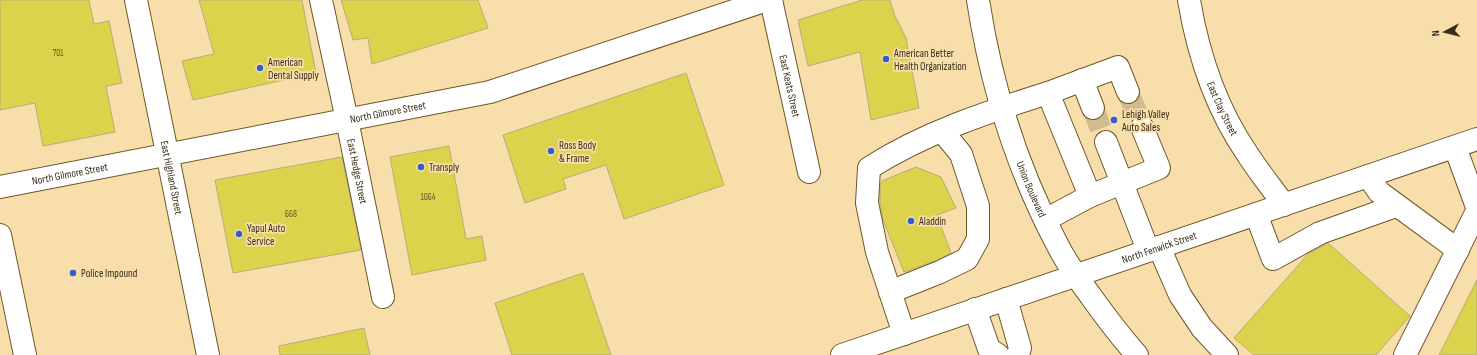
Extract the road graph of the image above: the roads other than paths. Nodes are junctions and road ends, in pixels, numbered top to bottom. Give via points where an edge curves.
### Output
1 (136, 0) edge
2 (321, 0) edge
3 (767, 0) edge
4 (771, 0) edge
5 (978, 0) edge
6 (1189, 0) edge
7 (1082, 80) junction
8 (1128, 92) tunnel mouth
9 (1048, 93) junction
10 (1001, 108) junction
11 (1093, 108) tunnel mouth
12 (348, 120) junction
13 (1142, 127) tunnel mouth
14 (942, 131) junction
15 (1477, 139) edge
16 (1106, 142) tunnel mouth
17 (1455, 147) junction
18 (167, 155) junction
19 (809, 172) dead end
20 (1368, 176) junction
21 (1122, 183) junction
22 (0, 187) edge
23 (1090, 196) junction
24 (1284, 205) junction
25 (1396, 206) junction
26 (1477, 207) edge
27 (1477, 211) edge
28 (1256, 214) junction
29 (1045, 220) junction
30 (0, 235) edge
31 (1154, 249) junction
32 (1458, 250) junction
33 (1076, 275) junction
34 (890, 292) junction
35 (383, 297) dead end
36 (1006, 299) junction
37 (975, 309) junction
38 (904, 334) junction
39 (25, 355) edge
40 (208, 355) edge
41 (842, 355) edge
42 (998, 355) edge
43 (1018, 355) edge
44 (1137, 355) edge
45 (1227, 355) edge
46 (1405, 355) edge

1 - 18 street, East Highland Street
2 - 12 street, East Hedge Street
3 - 12 street, North Gilmore Street via 490,92
4 - 19 street, East Keats Street
5 - 10 street, Union Boulevard via 986,48
6 - 24 street, East Clay Street via 1207,72 1225,114 1248,155
7 - 8 street via 1118,67
7 - 9 street
7 - 11 street
9 - 10 street
9 - 23 street
10 - 14 street
10 - 29 street, Union Boulevard via 1027,182
12 - 18 street, North Gilmore Street
12 - 35 street, East Hedge Street
13 - 21 street via 1159,168
14 - 34 street via 914,142 869,168 867,203 877,252
14 - 34 street via 960,154 978,206 978,239 967,259
15 - 17 street, North Fenwick Street
16 - 21 street
17 - 20 street, North Fenwick Street
17 - 26 street
18 - 22 street, North Gilmore Street
18 - 40 street, East Highland Street
20 - 24 street, North Fenwick Street
20 - 25 street via 1379,192
21 - 23 street
21 - 31 street
23 - 29 street
24 - 28 street, North Fenwick Street
25 - 28 street via 1320,233 1273,259
25 - 32 street
27 - 32 street
28 - 31 street, North Fenwick Street
29 - 33 street, Union Boulevard
30 - 39 street
31 - 33 street, North Fenwick Street
31 - 45 street via 1202,328
32 - 46 street
33 - 36 street, North Fenwick Street
33 - 44 street, Union Boulevard
34 - 38 street
36 - 37 street, North Fenwick Street
36 - 43 street via 1020,348
37 - 38 street, North Fenwick Street
37 - 42 street via 989,349
38 - 41 street, North Fenwick Street

